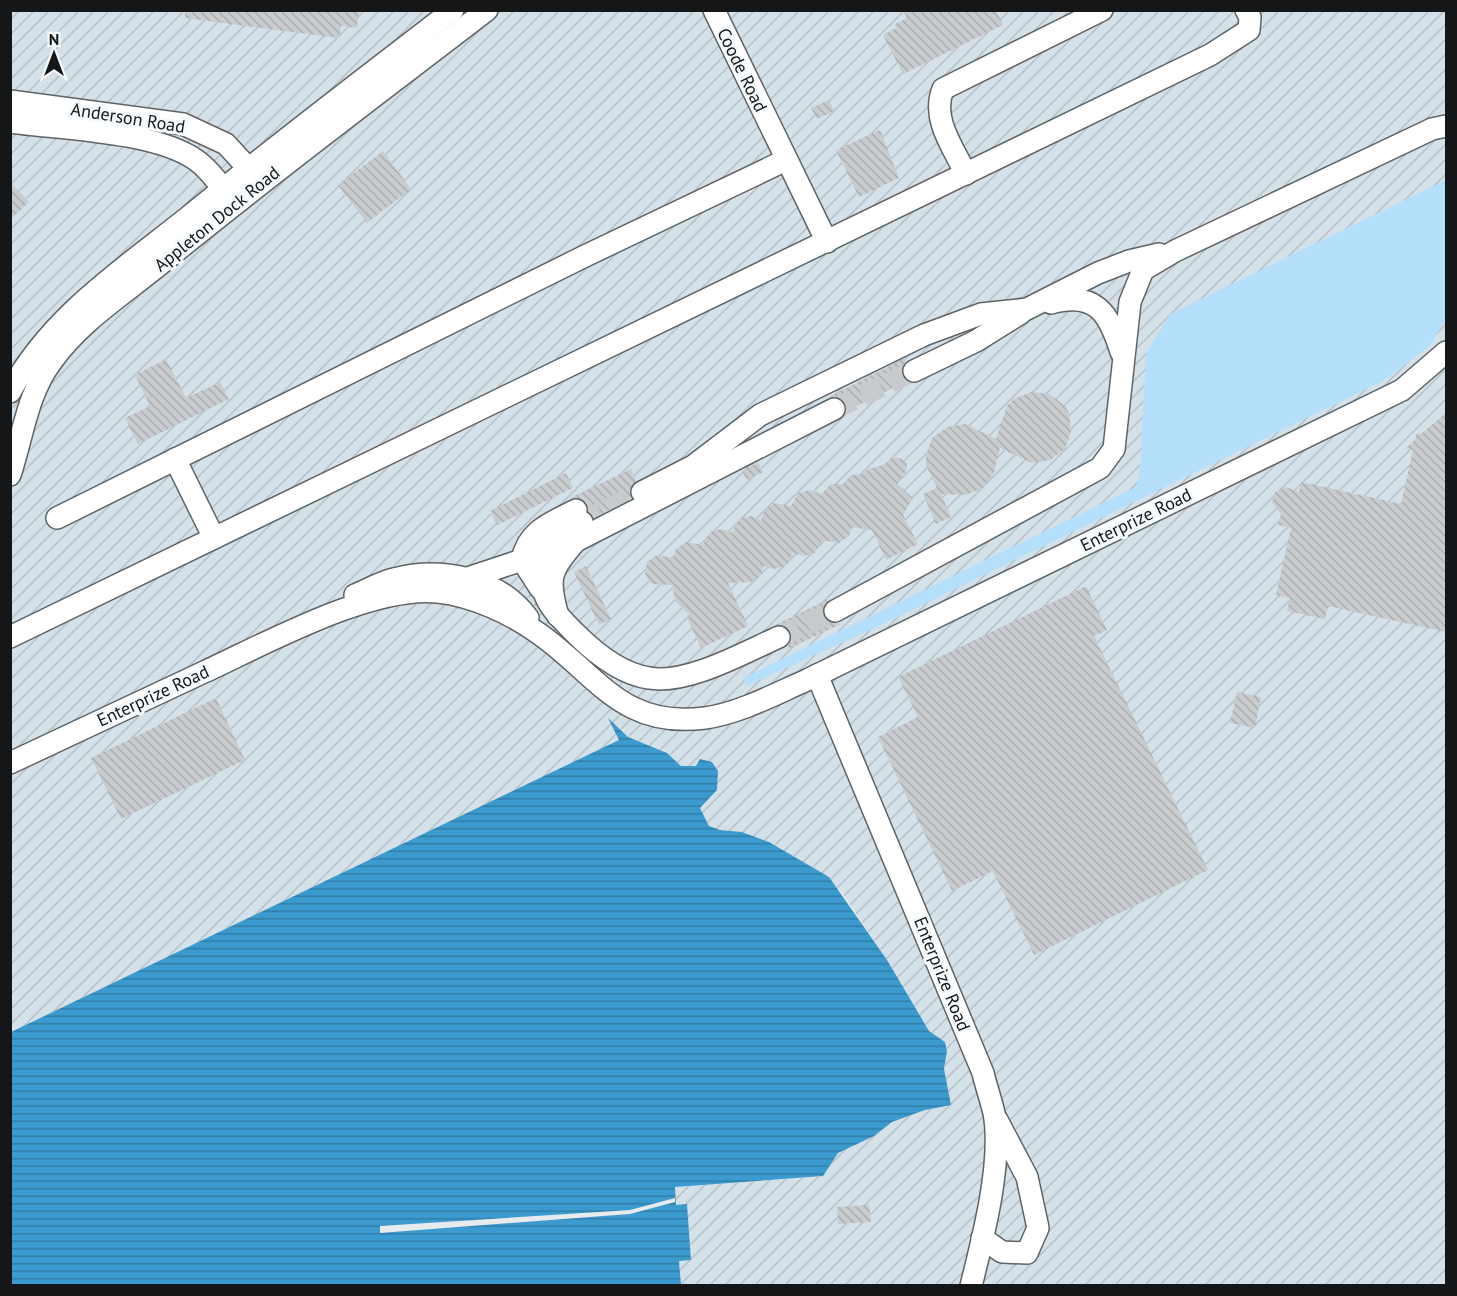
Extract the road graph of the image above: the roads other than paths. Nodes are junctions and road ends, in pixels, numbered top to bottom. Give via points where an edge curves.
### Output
1 (453, 10) edge
2 (487, 10) edge
3 (1102, 10) edge
4 (1246, 10) edge
5 (714, 13) edge
6 (10, 101) edge
7 (10, 122) edge
8 (1446, 126) edge
9 (786, 160) junction
10 (966, 174) junction
11 (255, 175) junction
12 (229, 196) junction
13 (827, 242) junction
14 (1175, 251) junction
15 (1027, 309) junction
16 (1446, 352) edge
17 (1123, 358) junction
18 (911, 366) tunnel mouth
19 (10, 392) edge
20 (831, 403) tunnel mouth
21 (175, 459) junction
22 (10, 475) edge
23 (640, 487) tunnel mouth
24 (57, 518) dead end
25 (214, 538) junction
26 (522, 560) junction
27 (468, 578) junction
28 (540, 589) junction
29 (835, 611) tunnel mouth
30 (558, 616) junction
31 (296, 630) junction
32 (539, 634) junction
33 (10, 637) edge
34 (779, 637) tunnel mouth
35 (817, 675) junction
36 (10, 763) edge
37 (994, 1114) junction
38 (982, 1238) junction
39 (971, 1286) edge

1 - 11 street, Appleton Dock Road
2 - 11 street, Appleton Dock Road
3 - 10 street via 943,89 938,115
4 - 10 street via 1249,30 1210,55
5 - 9 street, Coode Road
6 - 11 street, Anderson Road via 183,124 226,144
7 - 12 street, Anderson Road via 151,142 195,159
8 - 14 street via 1423,133
9 - 13 street, Coode Road
9 - 21 street
10 - 13 street
11 - 12 street, Appleton Dock Road
12 - 19 street, Appleton Dock Road via 81,303 35,351
12 - 22 street, Appleton Dock Road via 76,334 52,361 25,418
13 - 25 street
14 - 15 street via 1129,261 1098,273
14 - 17 street via 1143,270 1130,302
15 - 17 street via 1069,298 1092,304 1112,323
15 - 18 street via 976,341
15 - 23 street via 981,314 924,335 760,415 693,466
16 - 35 street, Enterprize Road via 1402,390
17 - 29 street via 1114,449 1100,468
20 - 30 street via 712,472 576,541 556,562 550,589
21 - 24 street
21 - 25 street
25 - 33 street
26 - 27 street
26 - 28 street
26 - 28 street via 526,544 544,527 579,516 540,558
27 - 31 street, Enterprize Road via 433,573 392,579 350,597
27 - 32 street, Enterprize Road via 500,593 523,611
28 - 30 street
30 - 34 street via 596,653 649,678 694,674
31 - 32 street, Enterprize Road via 354,606 402,593 438,592 476,601
31 - 36 street, Enterprize Road
32 - 35 street, Enterprize Road via 632,710 669,719 706,718 742,708
35 - 37 street, Enterprize Road via 983,1073
37 - 38 street, Enterprize Road via 993,1169
37 - 38 street via 1027,1177 1038,1228 1027,1253 1002,1252
38 - 39 street, Enterprize Road

